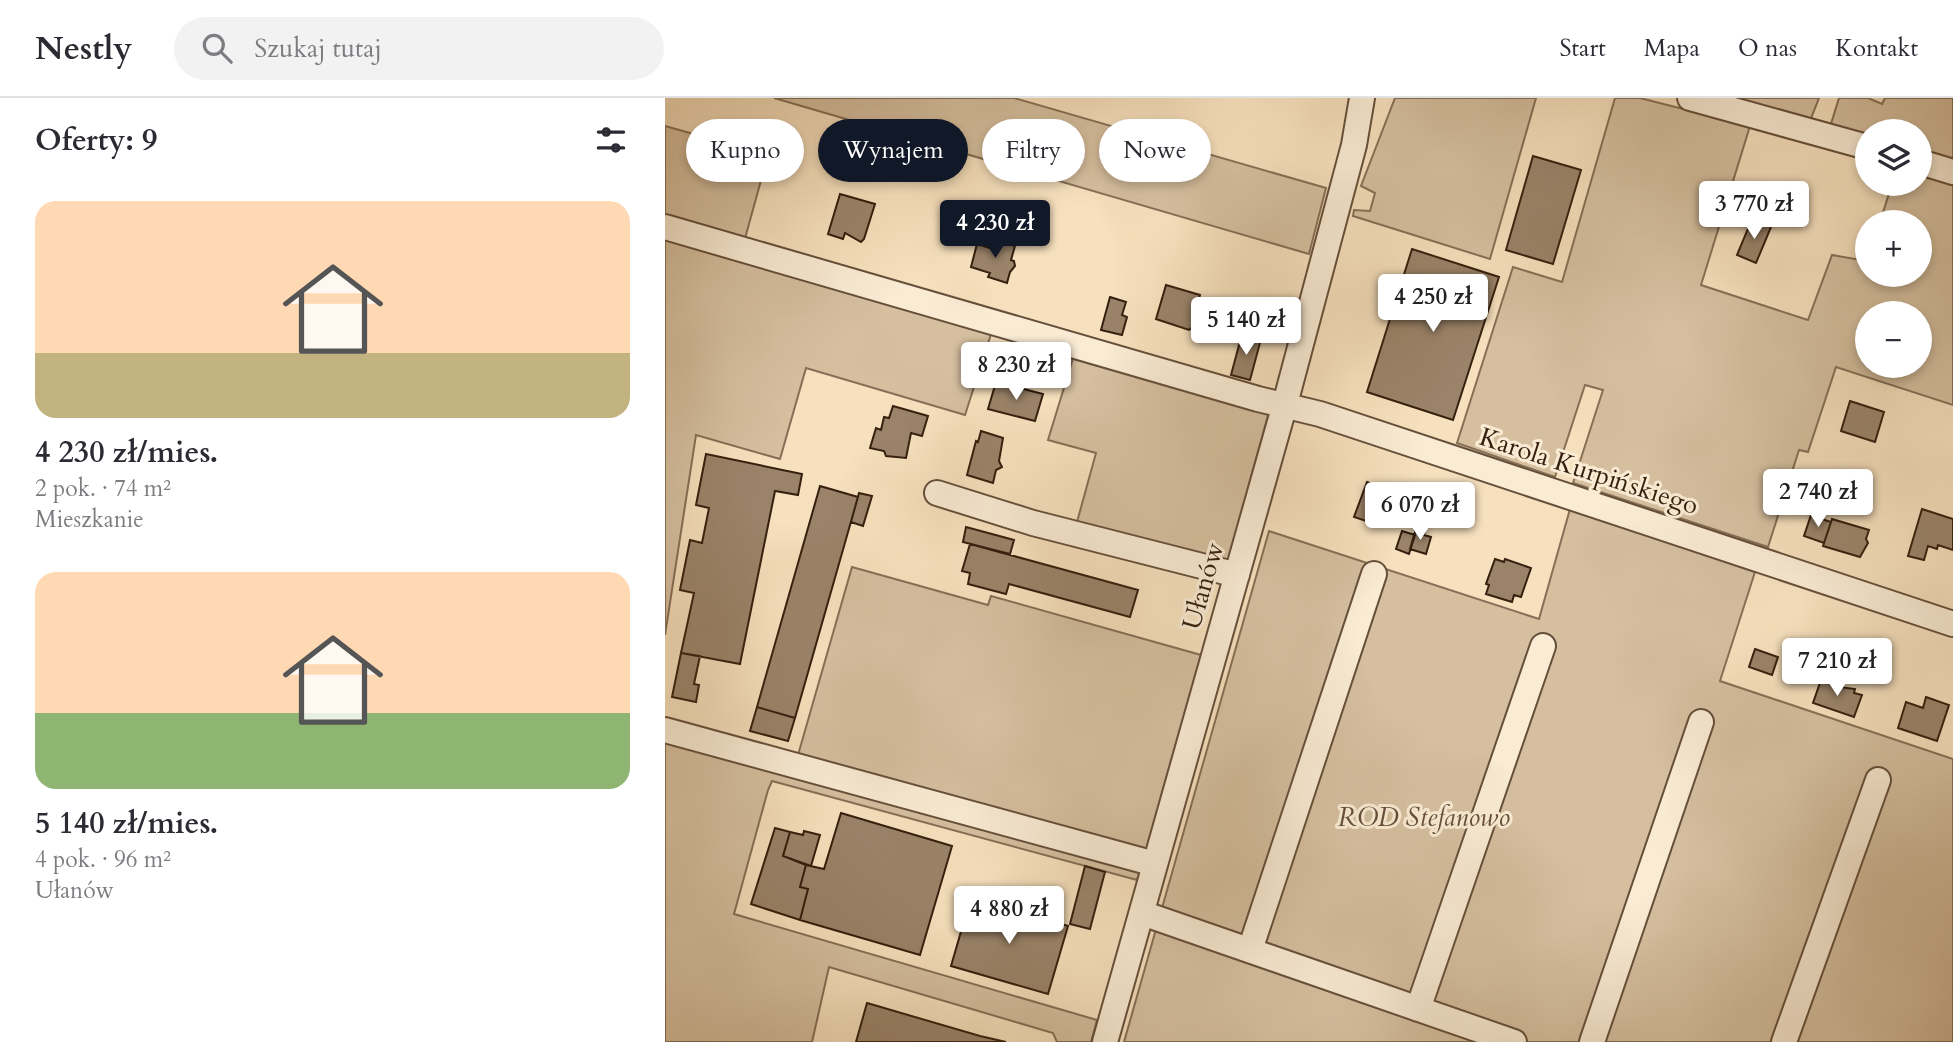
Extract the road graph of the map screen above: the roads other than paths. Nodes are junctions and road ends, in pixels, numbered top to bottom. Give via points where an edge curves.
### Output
1 (1362, 98) edge
2 (1379, 98) edge
3 (1690, 98) edge
4 (1855, 144) edge
5 (1355, 145) junction
6 (1932, 166) edge
7 (1953, 172) edge
8 (665, 227) edge
9 (1285, 404) junction
10 (937, 493) dead end
11 (1374, 574) dead end
12 (1237, 575) junction
13 (1953, 624) edge
14 (1543, 646) dead end
15 (1701, 722) dead end
16 (665, 730) edge
17 (1878, 780) dead end
18 (1156, 864) junction
19 (1142, 913) junction
20 (1250, 950) junction
21 (1418, 1009) junction
22 (1105, 1042) edge
23 (1514, 1042) edge
24 (1592, 1042) edge
25 (1784, 1042) edge

1 - 5 street, Ułanów
2 - 5 street, Ułanów via 1366,132
3 - 4 street
5 - 9 street, Ułanów
6 - 7 street
8 - 9 street, Karola Kurpińskiego
9 - 12 street, Ułanów
9 - 13 street, Karola Kurpińskiego
10 - 12 street via 1033,523
11 - 20 street
12 - 18 street, Ułanów
14 - 21 street
15 - 24 street
16 - 18 street
17 - 25 street
18 - 19 street, Ułanów
19 - 20 street
19 - 22 street, Ułanów
20 - 21 street
21 - 23 street

